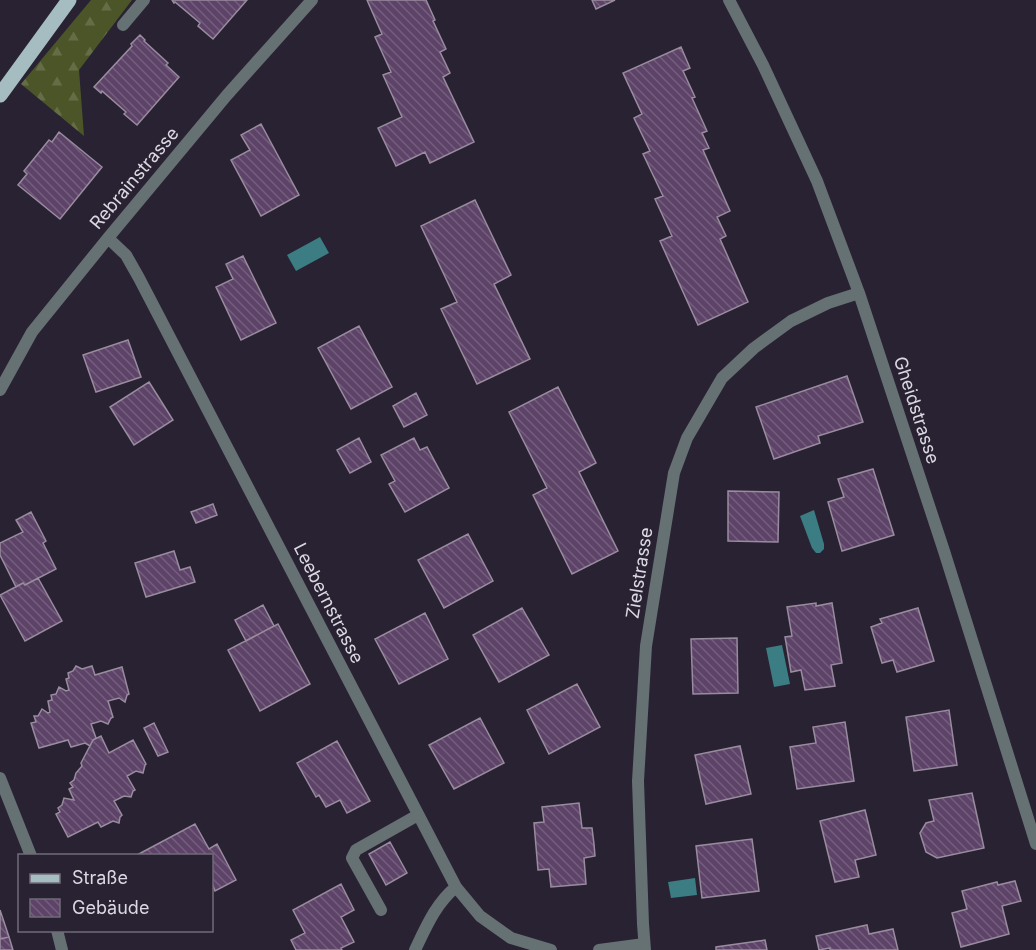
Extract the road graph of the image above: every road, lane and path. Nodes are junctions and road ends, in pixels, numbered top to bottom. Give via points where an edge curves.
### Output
1 (69, 0) edge
2 (144, 0) edge
3 (312, 0) edge
4 (729, 0) edge
5 (123, 25) dead end
6 (0, 95) edge
7 (108, 238) junction
8 (859, 293) junction
9 (0, 390) edge
10 (0, 778) edge
11 (418, 815) junction
12 (1036, 844) edge
13 (31, 854) edge
14 (456, 887) junction
15 (381, 910) dead end
16 (58, 932) edge
17 (645, 947) edge
18 (62, 950) edge
19 (415, 950) edge
20 (551, 950) edge
21 (599, 950) edge

1 - 6 main road
2 - 5 street
3 - 7 street, Rebrainstrasse
4 - 8 street, Gheidstrasse via 821,191
7 - 9 street, Rebrainstrasse via 32,332
7 - 11 street, Leebernstrasse via 126,255 139,278
8 - 12 street, Gheidstrasse
8 - 17 street, Zielstrasse via 791,321 722,378 687,438 674,473 645,646 638,781
10 - 13 street
11 - 14 street, Leebernstrasse
11 - 15 street via 356,850 352,858
14 - 19 street via 445,895 430,918
14 - 20 street, Leebernstrasse via 480,916 511,938
16 - 18 street
17 - 21 street

